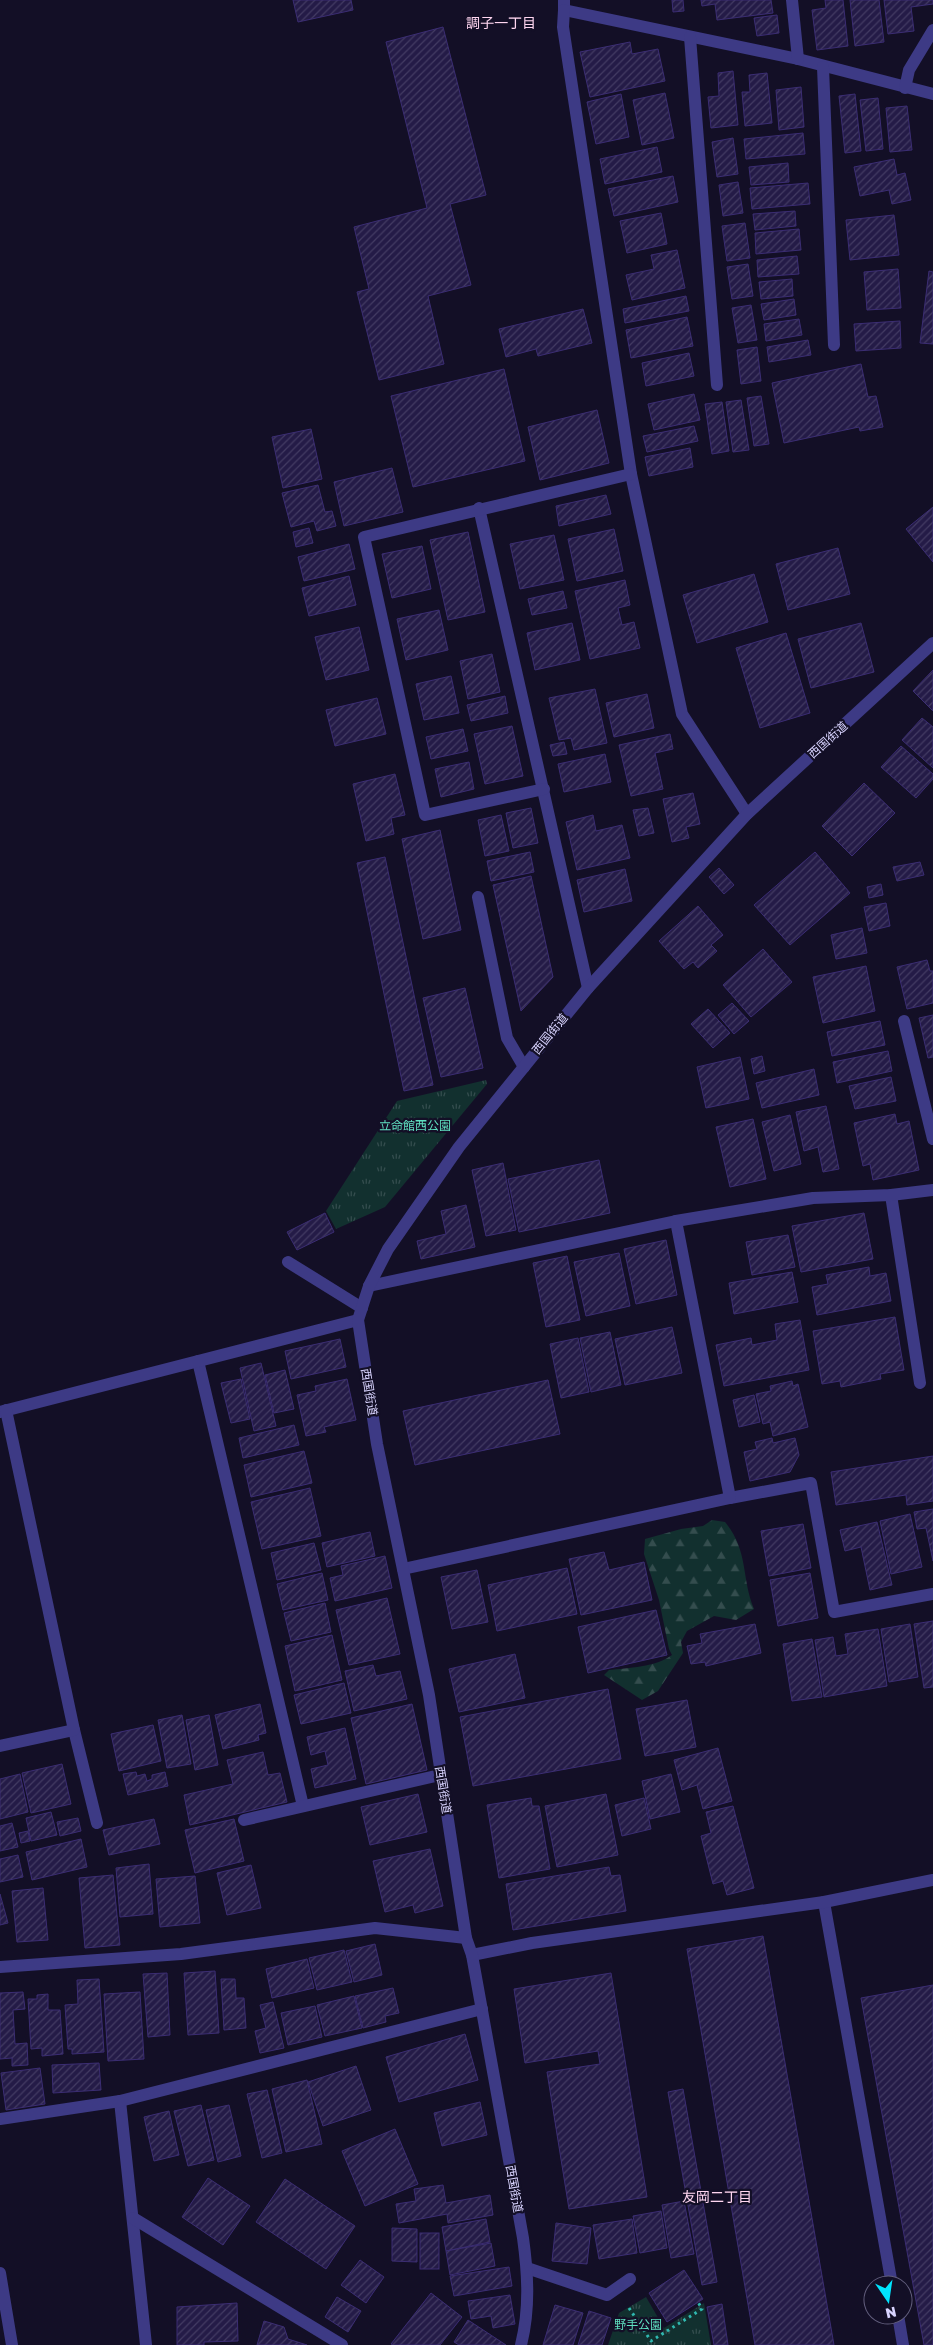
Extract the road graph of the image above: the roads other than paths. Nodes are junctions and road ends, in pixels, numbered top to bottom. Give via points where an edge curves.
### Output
1 (792, 0) edge
2 (564, 5) edge
3 (933, 30) edge
4 (690, 37) junction
5 (798, 59) junction
6 (824, 67) junction
7 (905, 88) junction
8 (933, 94) edge
9 (834, 345) dead end
10 (717, 385) dead end
11 (631, 474) junction
12 (479, 508) junction
13 (933, 643) edge
14 (544, 789) junction
15 (747, 814) junction
16 (478, 896) dead end
17 (588, 988) junction
18 (904, 1021) dead end
19 (524, 1067) junction
20 (933, 1139) edge
21 (933, 1190) edge
22 (891, 1195) junction
23 (676, 1221) junction
24 (288, 1262) dead end
25 (369, 1286) junction
26 (360, 1314) junction
27 (198, 1361) junction
28 (920, 1382) dead end
29 (3, 1411) edge
30 (730, 1498) junction
31 (403, 1569) junction
32 (933, 1594) edge
33 (74, 1730) junction
34 (0, 1746) edge
35 (440, 1775) junction
36 (304, 1806) junction
37 (244, 1820) dead end
38 (97, 1823) dead end
39 (933, 1880) edge
40 (824, 1902) junction
41 (466, 1938) junction
42 (472, 1955) junction
43 (0, 1967) edge
44 (482, 2009) junction
45 (120, 2101) junction
46 (0, 2120) edge
47 (133, 2218) junction
48 (527, 2268) junction
49 (0, 2273) edge
50 (890, 2275) edge
51 (630, 2279) dead end
52 (900, 2325) edge
53 (12, 2345) edge
54 (146, 2345) edge
55 (342, 2345) edge
56 (522, 2345) edge
57 (903, 2345) edge

1 - 5 street
2 - 4 street
2 - 11 street via 563,27
3 - 7 street via 908,70
4 - 5 street
4 - 10 street
5 - 6 street
6 - 7 street
6 - 9 street
7 - 8 street
11 - 12 street
11 - 15 street via 682,714
12 - 14 street
12 - 14 street via 364,537 425,815
13 - 15 street, 西国街道
14 - 17 street
15 - 17 street, 西国街道
16 - 19 street via 507,1038
17 - 19 street, 西国街道
18 - 20 street
19 - 25 street, 西国街道 via 454,1155 388,1249
21 - 22 street
22 - 23 street via 813,1198
22 - 28 street
23 - 25 street
23 - 30 street
24 - 26 street
25 - 26 street, 西国街道
26 - 27 street
26 - 31 street, 西国街道 via 378,1444
27 - 29 street
27 - 36 street
29 - 33 street
30 - 31 street
30 - 32 street via 811,1483 834,1612
31 - 35 street, 西国街道 via 429,1695
33 - 34 street
33 - 38 street
35 - 36 street
35 - 41 street, 西国街道
36 - 37 street
39 - 40 street
40 - 42 street via 532,1943
40 - 50 street
41 - 42 street, 西国街道
41 - 43 street via 374,1928 182,1954
42 - 44 street, 西国街道
44 - 45 street
44 - 48 street, 西国街道
45 - 46 street
45 - 47 street
47 - 54 street
47 - 55 street
48 - 51 street via 607,2295
48 - 56 street, 西国街道 via 526,2326
49 - 53 street
52 - 57 street

